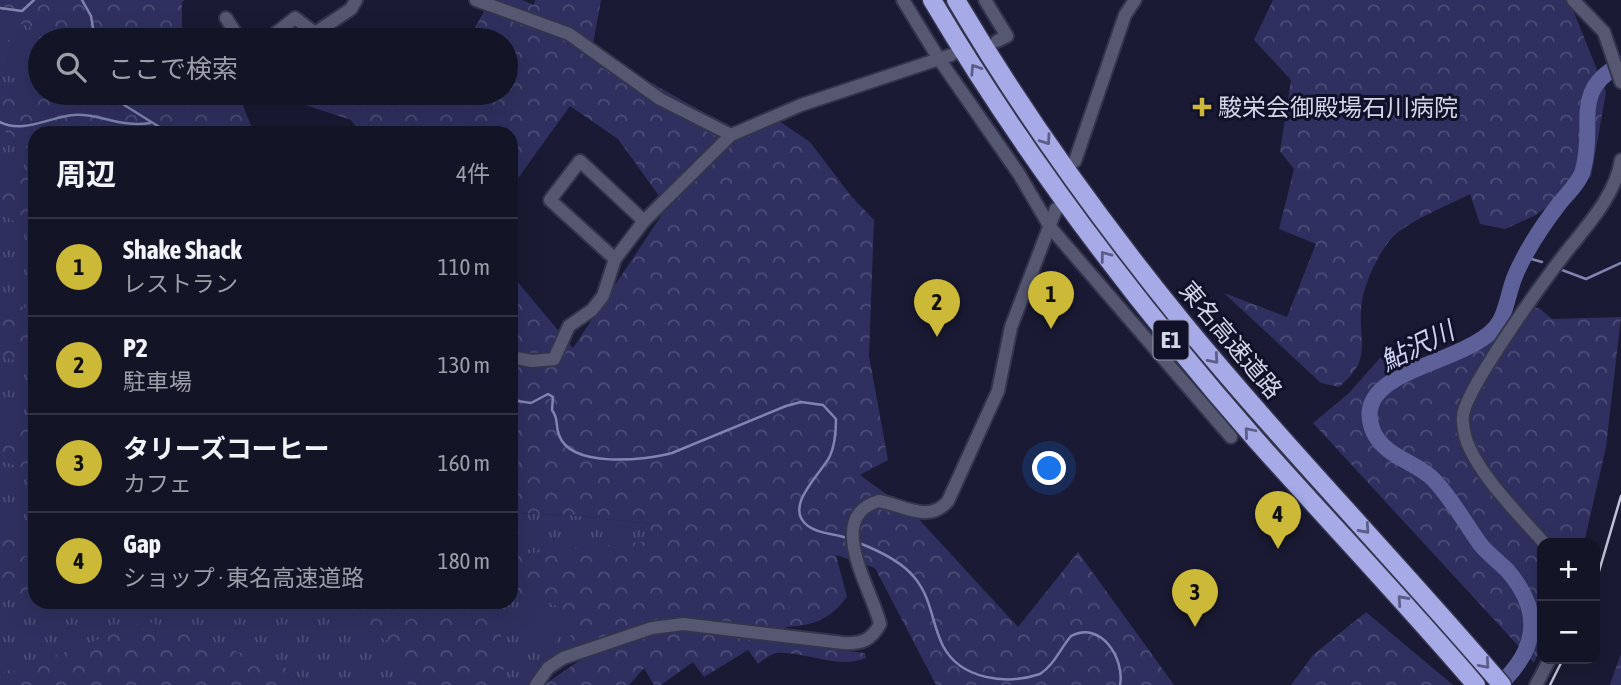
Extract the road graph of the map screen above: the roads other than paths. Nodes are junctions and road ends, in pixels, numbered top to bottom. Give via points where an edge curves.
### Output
1 (356, 0) edge
2 (476, 0) edge
3 (904, 0) edge
4 (932, 0) edge
5 (956, 0) edge
6 (985, 0) edge
7 (1135, 0) edge
8 (1573, 0) edge
9 (226, 18) dead end
10 (232, 28) edge
11 (282, 28) edge
12 (305, 28) edge
13 (326, 28) edge
14 (997, 41) dead end
15 (945, 57) junction
16 (1621, 82) edge
17 (731, 135) junction
18 (1621, 160) edge
19 (1075, 161) dead end
20 (1056, 209) dead end
21 (644, 221) junction
22 (1050, 228) junction
23 (615, 259) junction
24 (518, 358) edge
25 (1231, 437) dead end
26 (1540, 538) edge
27 (1547, 664) edge
28 (536, 685) edge
29 (1474, 685) edge
30 (1502, 685) edge
31 (1535, 685) edge

1 - 13 street
2 - 17 street via 569,34 660,99
3 - 15 street
29 -> 4 highway, 東名高速道路 / E1 via 1168,336 1014,129
5 -> 30 highway, 東名高速道路 / E1 via 1030,117 1137,265 1272,426
6 - 14 street via 1007,36
7 - 19 street via 1125,15
8 - 16 street via 1604,32
9 - 10 street
11 - 12 street via 295,18
15 - 17 street via 801,105
15 - 22 street
17 - 21 street
18 - 26 street via 1619,173 1597,213 1530,302 1471,393 1463,416 1467,441 1478,464
20 - 22 street
21 - 23 street
21 - 23 street via 580,161 550,200
22 - 25 street
22 - 28 street via 1011,327 998,391 948,501 924,513 872,503 858,519 858,565 880,624 870,638 863,642 700,623 665,625 563,658 548,668
23 - 24 street via 603,296 569,326 554,359
27 - 31 street

